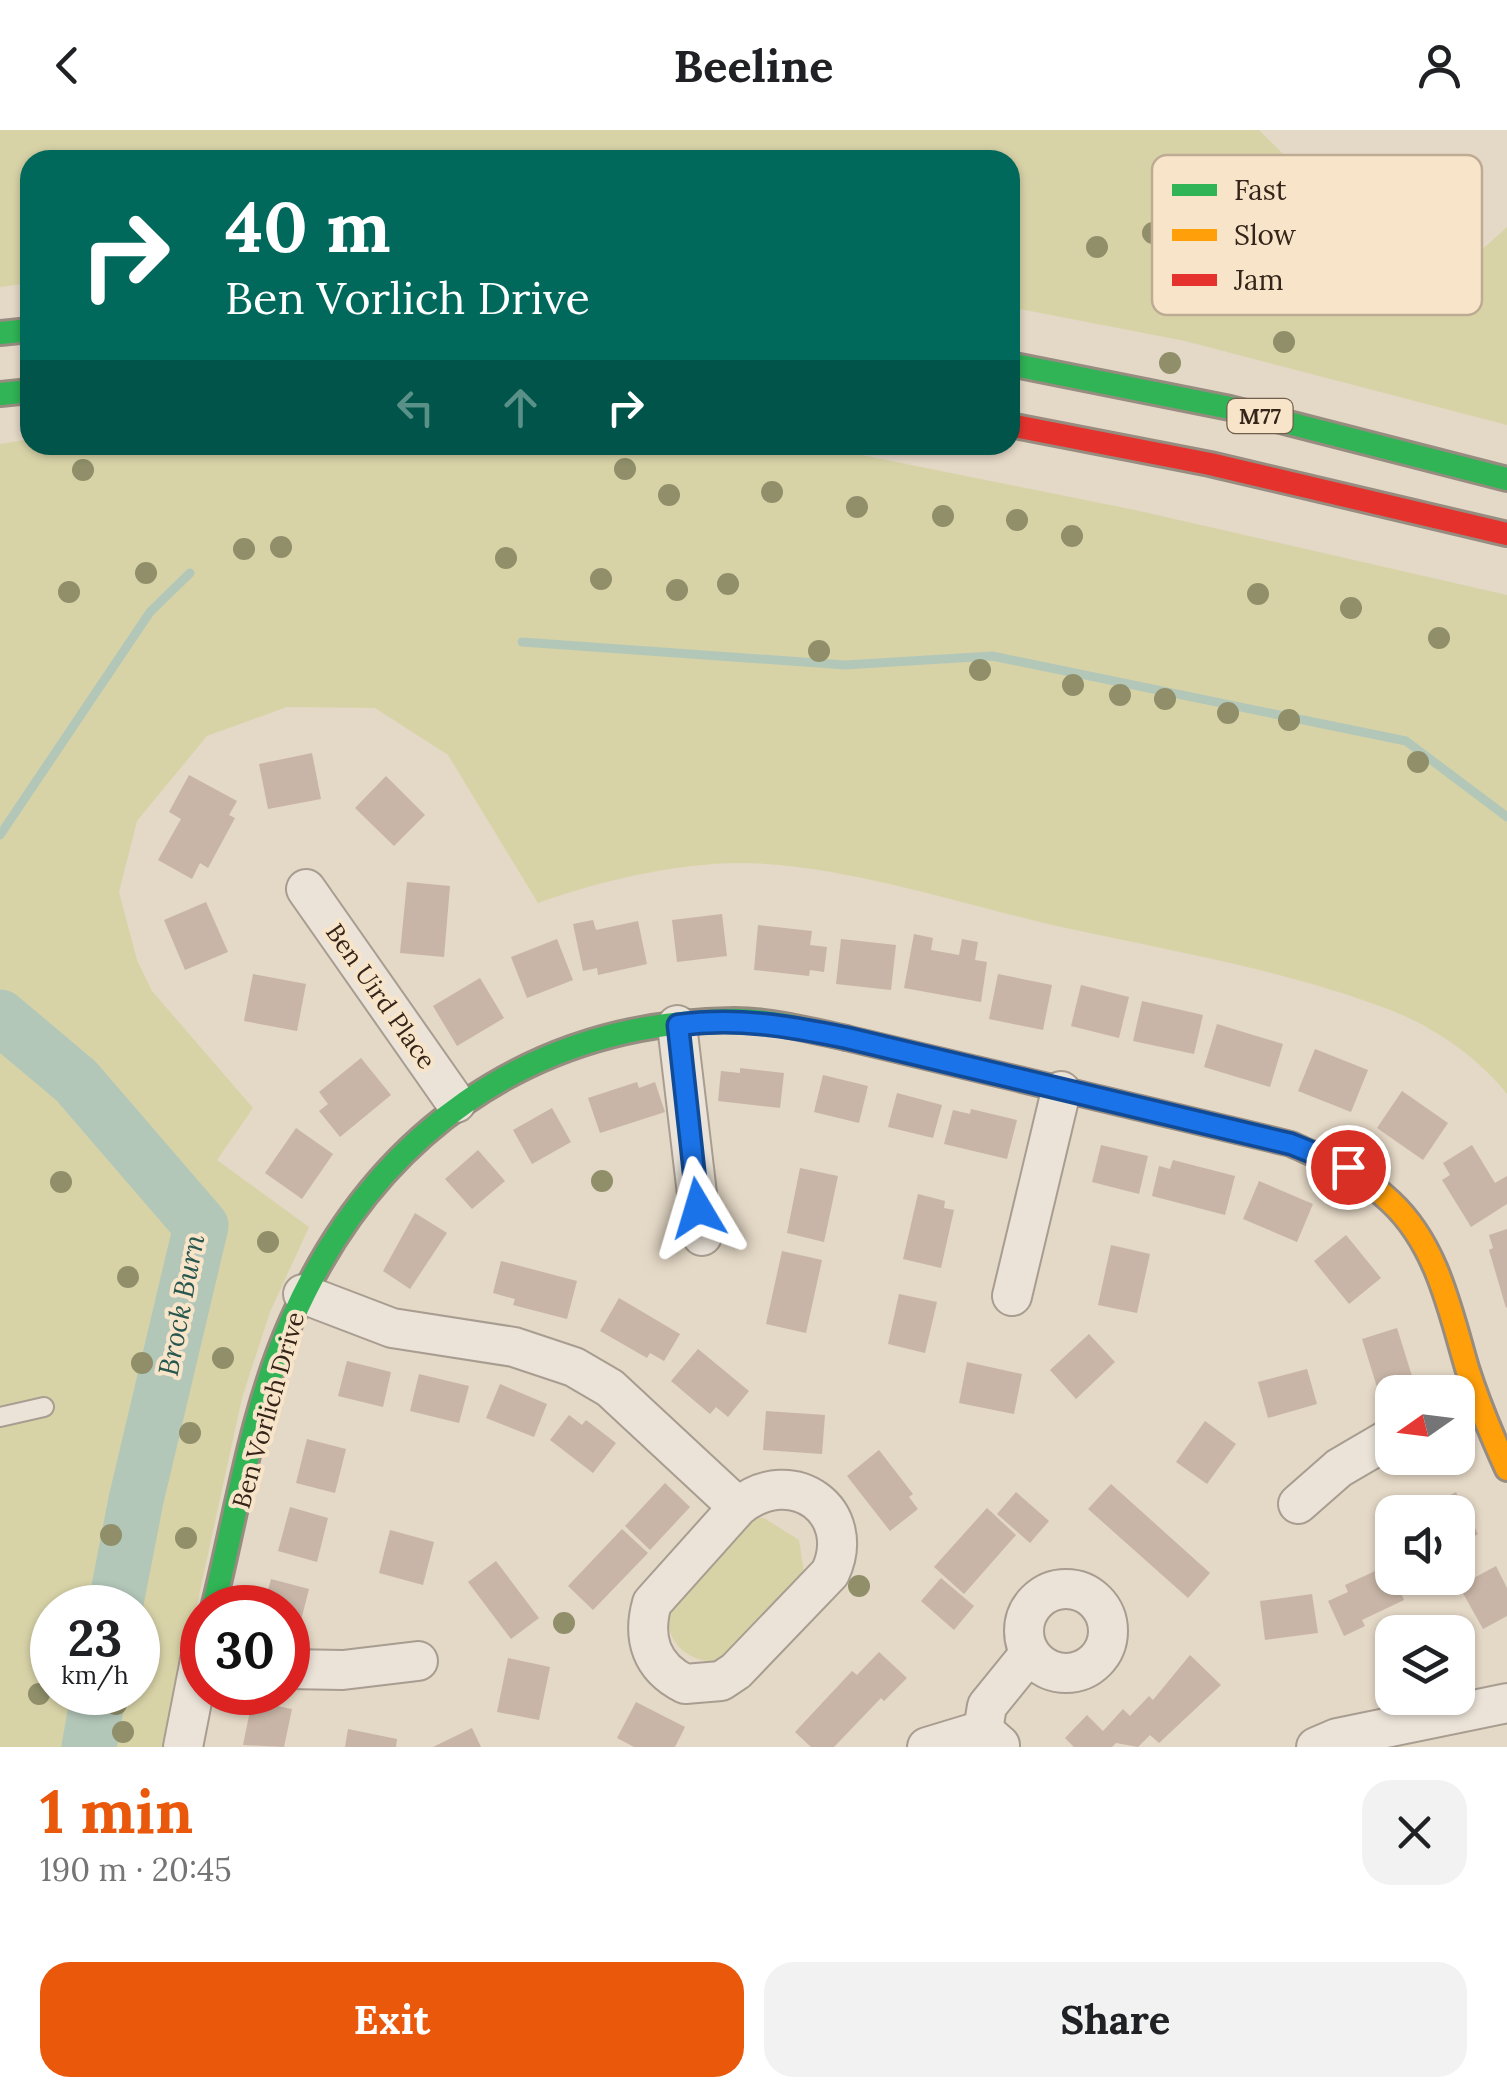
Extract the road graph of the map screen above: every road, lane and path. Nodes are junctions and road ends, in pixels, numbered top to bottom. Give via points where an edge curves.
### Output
1 (1020, 366) edge
2 (1020, 427) edge
3 (1507, 479) edge
4 (1507, 534) edge
5 (306, 889) dead end
6 (678, 1025) junction
7 (1061, 1092) junction
8 (456, 1103) junction
9 (702, 1236) dead end
10 (303, 1294) junction
11 (1012, 1296) dead end
12 (1465, 1375) edge
13 (44, 1408) dead end
14 (0, 1418) edge
15 (1475, 1421) edge
16 (1375, 1447) edge
17 (1507, 1469) edge
18 (1298, 1504) dead end
19 (738, 1508) junction
20 (220, 1585) edge
21 (1030, 1653) dead end
22 (418, 1661) dead end
23 (310, 1669) edge
24 (1495, 1713) edge
25 (189, 1715) edge
26 (992, 1738) edge
27 (1331, 1744) edge
28 (183, 1747) edge
29 (927, 1747) edge

1 - 3 main road, M77 via 1212,404
2 - 4 main road, M77
5 - 8 street, Ben Uird Place
6 - 7 main road, Ben Vorlich Drive via 737,1020 794,1027
6 - 8 main road, Ben Vorlich Drive via 612,1034 559,1051
6 - 9 street
7 - 11 street
7 - 12 main road, Ben Vorlich Drive via 1291,1144 1348,1167 1406,1218 1428,1250 1462,1336
8 - 10 main road, Ben Vorlich Drive via 361,1194
10 - 19 street via 392,1328 514,1347 574,1367 610,1388
10 - 20 main road, Ben Vorlich Drive via 278,1356
13 - 14 lane
15 - 17 main road, Ben Vorlich Drive
16 - 18 street
19 - 19 street via 771,1488 804,1492 831,1521 838,1556 830,1573 736,1672 685,1684 652,1655 649,1612
21 - 26 street via 987,1706
22 - 23 street
24 - 27 street
25 - 28 street
26 - 29 street

